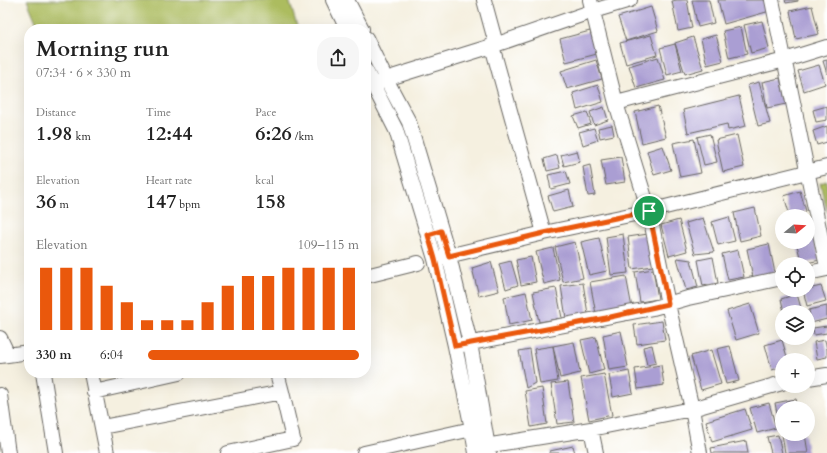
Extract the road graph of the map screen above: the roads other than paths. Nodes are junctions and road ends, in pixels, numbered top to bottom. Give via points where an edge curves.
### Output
1 (333, 0) edge
2 (348, 0) edge
3 (484, 0) edge
4 (630, 0) edge
5 (772, 0) edge
6 (591, 5) edge
7 (344, 24) edge
8 (360, 24) edge
9 (494, 45) junction
10 (827, 47) edge
11 (371, 55) edge
12 (785, 60) junction
13 (371, 75) edge
14 (379, 82) junction
15 (616, 103) junction
16 (827, 167) edge
17 (808, 172) junction
18 (425, 177) junction
19 (411, 180) junction
20 (649, 211) junction
21 (441, 231) junction
22 (544, 233) junction
23 (428, 235) junction
24 (449, 256) junction
25 (435, 259) junction
26 (418, 263) dead end
27 (827, 268) edge
28 (815, 271) edge
29 (371, 275) edge
30 (775, 279) edge
31 (668, 304) junction
32 (0, 338) edge
33 (470, 343) junction
34 (455, 346) junction
35 (24, 353) edge
36 (4, 356) edge
37 (827, 374) edge
38 (815, 377) edge
39 (44, 378) edge
40 (92, 378) edge
41 (157, 378) edge
42 (278, 378) edge
43 (775, 385) edge
44 (94, 392) junction
45 (282, 392) junction
46 (0, 395) edge
47 (692, 409) junction
48 (102, 427) junction
49 (472, 429) junction
50 (590, 429) junction
51 (272, 448) edge
52 (482, 450) edge
53 (8, 453) edge
54 (56, 453) edge
55 (107, 453) edge
56 (228, 453) edge
57 (364, 453) edge
58 (596, 453) edge
59 (700, 453) edge

1 - 7 street
2 - 8 street
3 - 9 street
4 - 6 street
5 - 12 street
6 - 9 street
6 - 15 street
9 - 14 street
9 - 22 street
10 - 12 street
11 - 14 street
12 - 15 street
12 - 17 street
13 - 14 street
14 - 18 street via 409,122
14 - 19 street
15 - 20 street
16 - 17 street
17 - 20 street
17 - 27 street
18 - 19 street
18 - 21 street
19 - 23 street
20 - 22 street
20 - 31 street
21 - 23 street
21 - 24 street
22 - 24 street
23 - 25 street
24 - 25 street
24 - 33 street
25 - 34 street
26 - 29 street
27 - 28 street
30 - 31 street
31 - 33 street
31 - 47 street
32 - 36 street
33 - 34 street
33 - 52 street
34 - 49 street
35 - 36 street
37 - 38 street
39 - 54 street
40 - 44 street
41 - 44 street
42 - 45 street
43 - 47 street
44 - 48 street
45 - 48 street
45 - 51 street via 293,438
46 - 53 street
47 - 50 street
47 - 59 street
48 - 55 street
49 - 52 street
49 - 57 street
50 - 52 street
50 - 58 street
51 - 56 street

